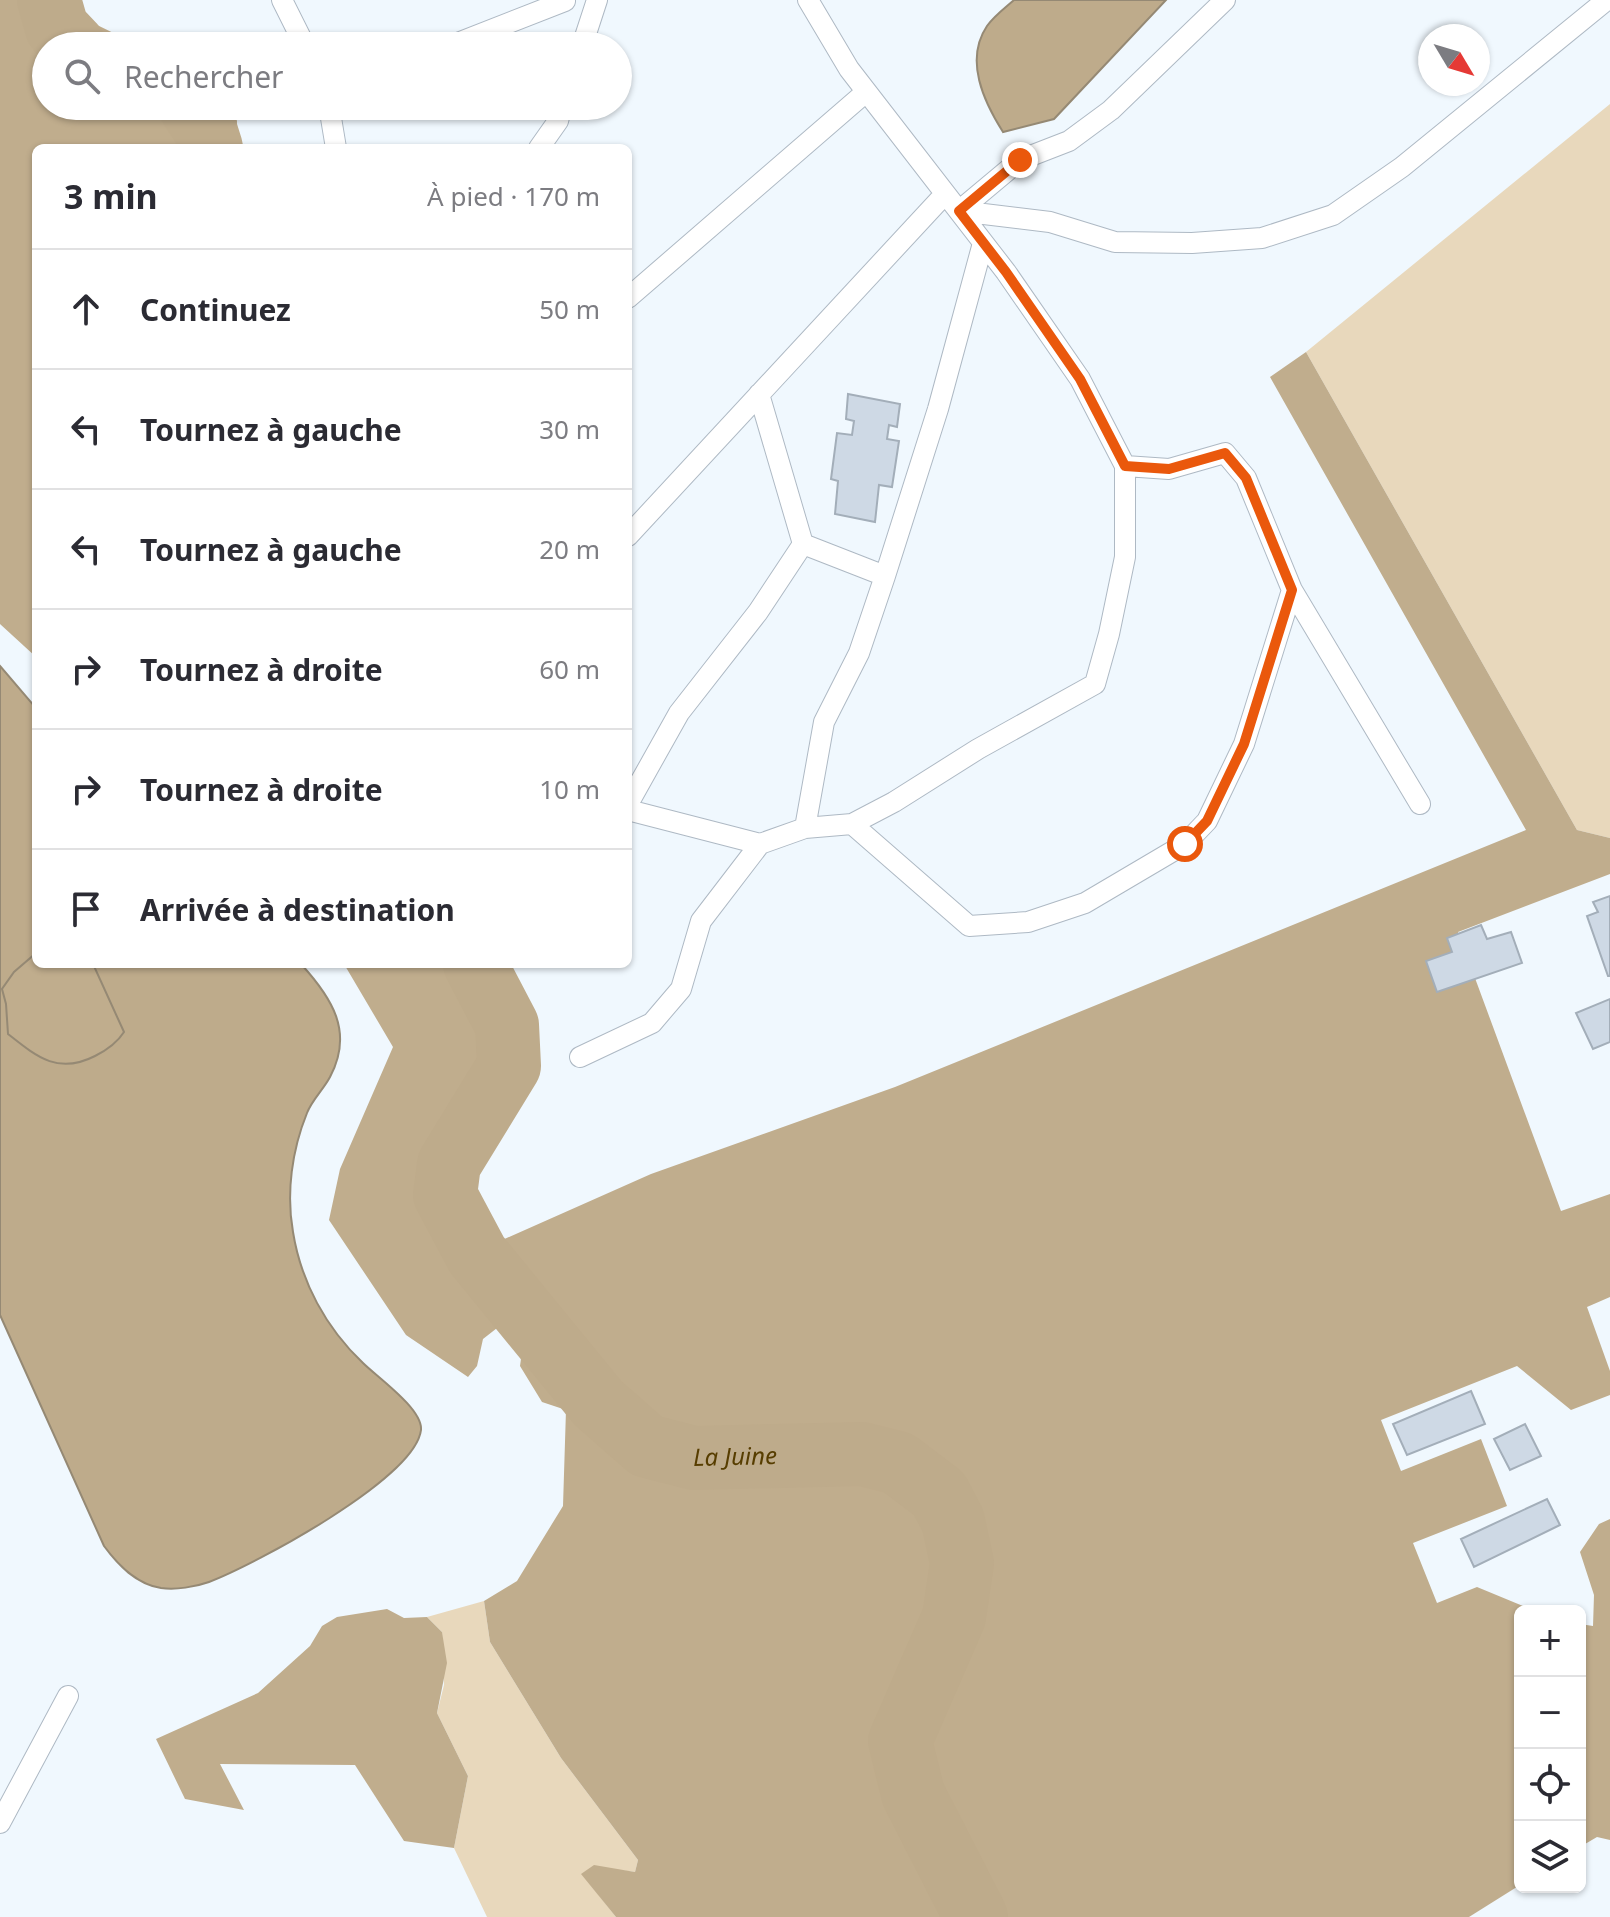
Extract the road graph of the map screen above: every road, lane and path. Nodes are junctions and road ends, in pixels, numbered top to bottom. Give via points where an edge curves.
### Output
1 (282, 0) edge
2 (566, 0) edge
3 (597, 0) edge
4 (808, 0) edge
5 (1225, 0) edge
6 (1602, 0) edge
7 (298, 32) edge
8 (485, 32) edge
9 (587, 32) edge
10 (866, 92) junction
11 (331, 120) edge
12 (558, 120) edge
13 (335, 144) edge
14 (542, 144) edge
15 (945, 194) junction
16 (959, 211) junction
17 (983, 243) junction
18 (632, 295) edge
19 (759, 394) junction
20 (1125, 466) junction
21 (632, 532) edge
22 (803, 544) junction
23 (885, 576) junction
24 (1292, 590) junction
25 (632, 797) edge
26 (1420, 804) dead end
27 (632, 811) edge
28 (852, 824) junction
29 (805, 828) junction
30 (760, 844) junction
31 (580, 1057) dead end
32 (68, 1696) dead end
33 (0, 1823) edge

1 - 7 lane
2 - 8 lane
3 - 9 lane
4 - 10 lane
5 - 16 lane via 1111,110 1069,141 1020,160
6 - 16 lane via 1402,167 1333,215 1262,238 1192,243 1115,242 1050,222
10 - 15 lane
10 - 18 lane
11 - 13 lane
12 - 14 lane
15 - 16 lane
15 - 19 lane
16 - 17 lane
17 - 20 lane via 1080,379
17 - 23 lane
19 - 21 lane
19 - 22 lane
20 - 24 lane via 1169,469 1225,453 1246,478
20 - 28 lane via 1125,557 1095,684
22 - 23 lane
22 - 25 lane via 679,713
23 - 29 lane via 859,653 824,722
24 - 26 lane
24 - 28 lane via 1244,744 1207,821 1185,844 1085,903 1028,922 969,926
27 - 30 lane
28 - 29 lane
29 - 30 lane
30 - 31 lane via 701,921 681,989 652,1023
32 - 33 lane

